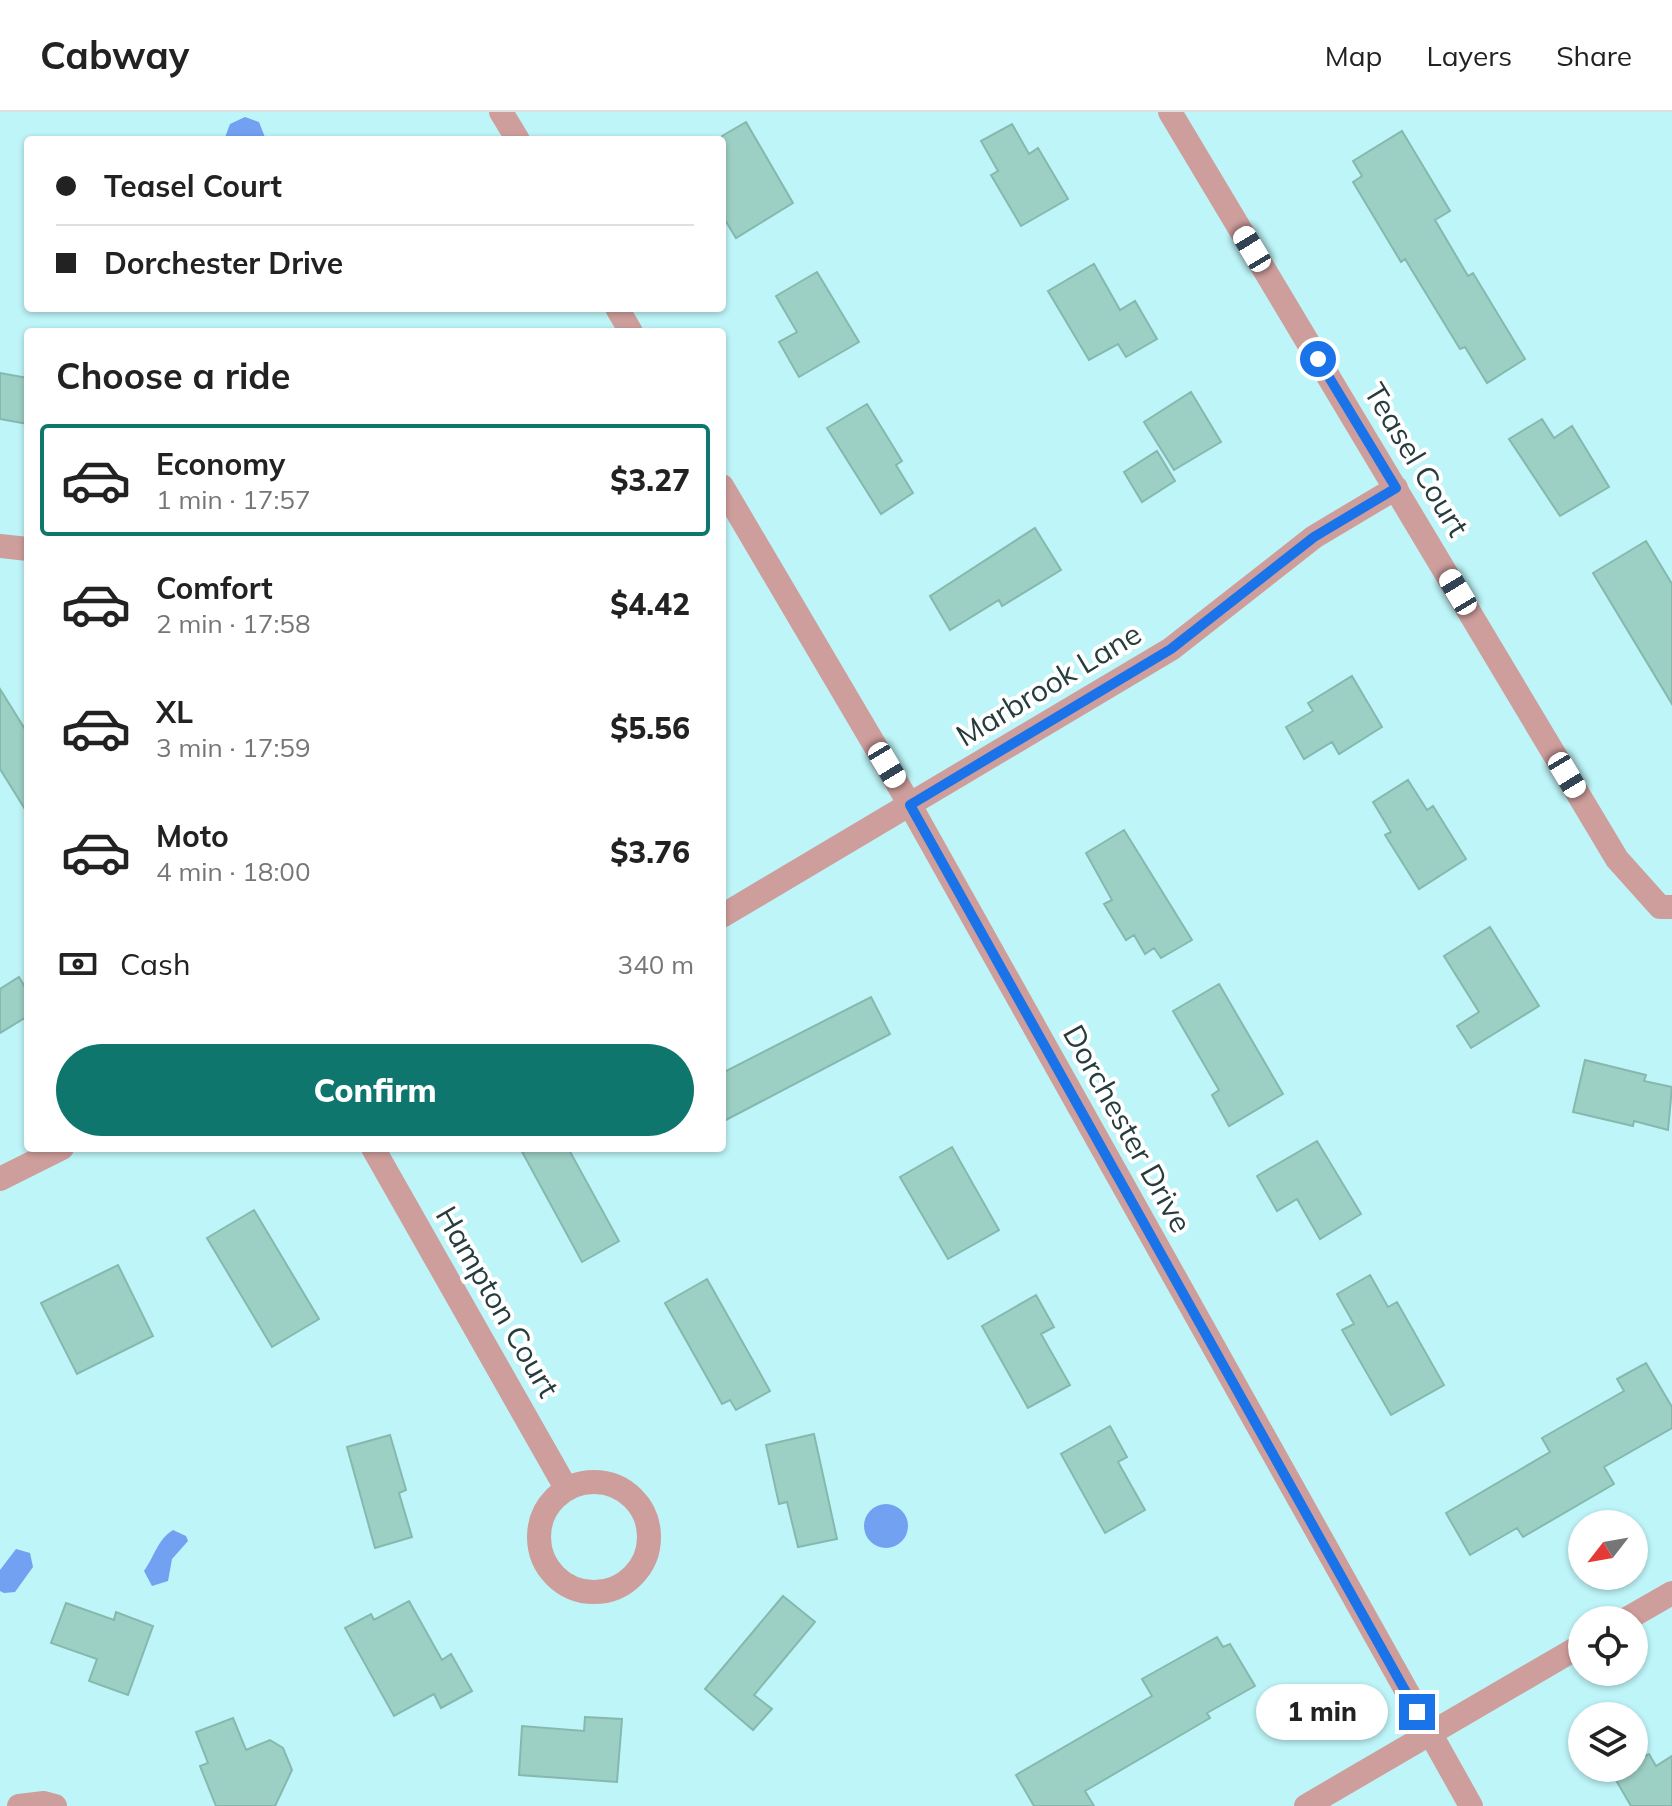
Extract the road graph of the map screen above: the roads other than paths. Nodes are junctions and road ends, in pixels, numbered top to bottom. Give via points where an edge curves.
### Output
1 (501, 112) edge
2 (1170, 112) edge
3 (516, 136) edge
4 (1396, 488) junction
5 (726, 493) edge
6 (0, 546) edge
7 (24, 549) edge
8 (910, 805) junction
9 (1672, 907) edge
10 (726, 914) edge
11 (54, 1152) edge
12 (375, 1152) edge
13 (0, 1179) edge
14 (566, 1488) junction
15 (1672, 1593) edge
16 (1648, 1607) edge
17 (1568, 1653) edge
18 (1429, 1734) junction
19 (19, 1806) edge
20 (55, 1806) edge
21 (1306, 1806) edge
22 (1471, 1806) edge

1 - 3 street
2 - 4 street, Teasel Court
4 - 8 street, Marbrook Lane via 1314,537 1171,649
4 - 9 street, Teasel Court via 1617,859 1660,907
5 - 8 street, Dorchester Drive
6 - 7 street
8 - 10 street, Marbrook Lane
8 - 18 street, Dorchester Drive
11 - 13 street
12 - 14 street, Hampton Court
14 - 14 street via 551,1500 540,1525 540,1552 548,1569 577,1591 596,1593 630,1580 648,1549 644,1513 619,1487 583,1482
15 - 16 street
17 - 18 street
18 - 21 street
18 - 22 street, Dorchester Drive
19 - 20 street

